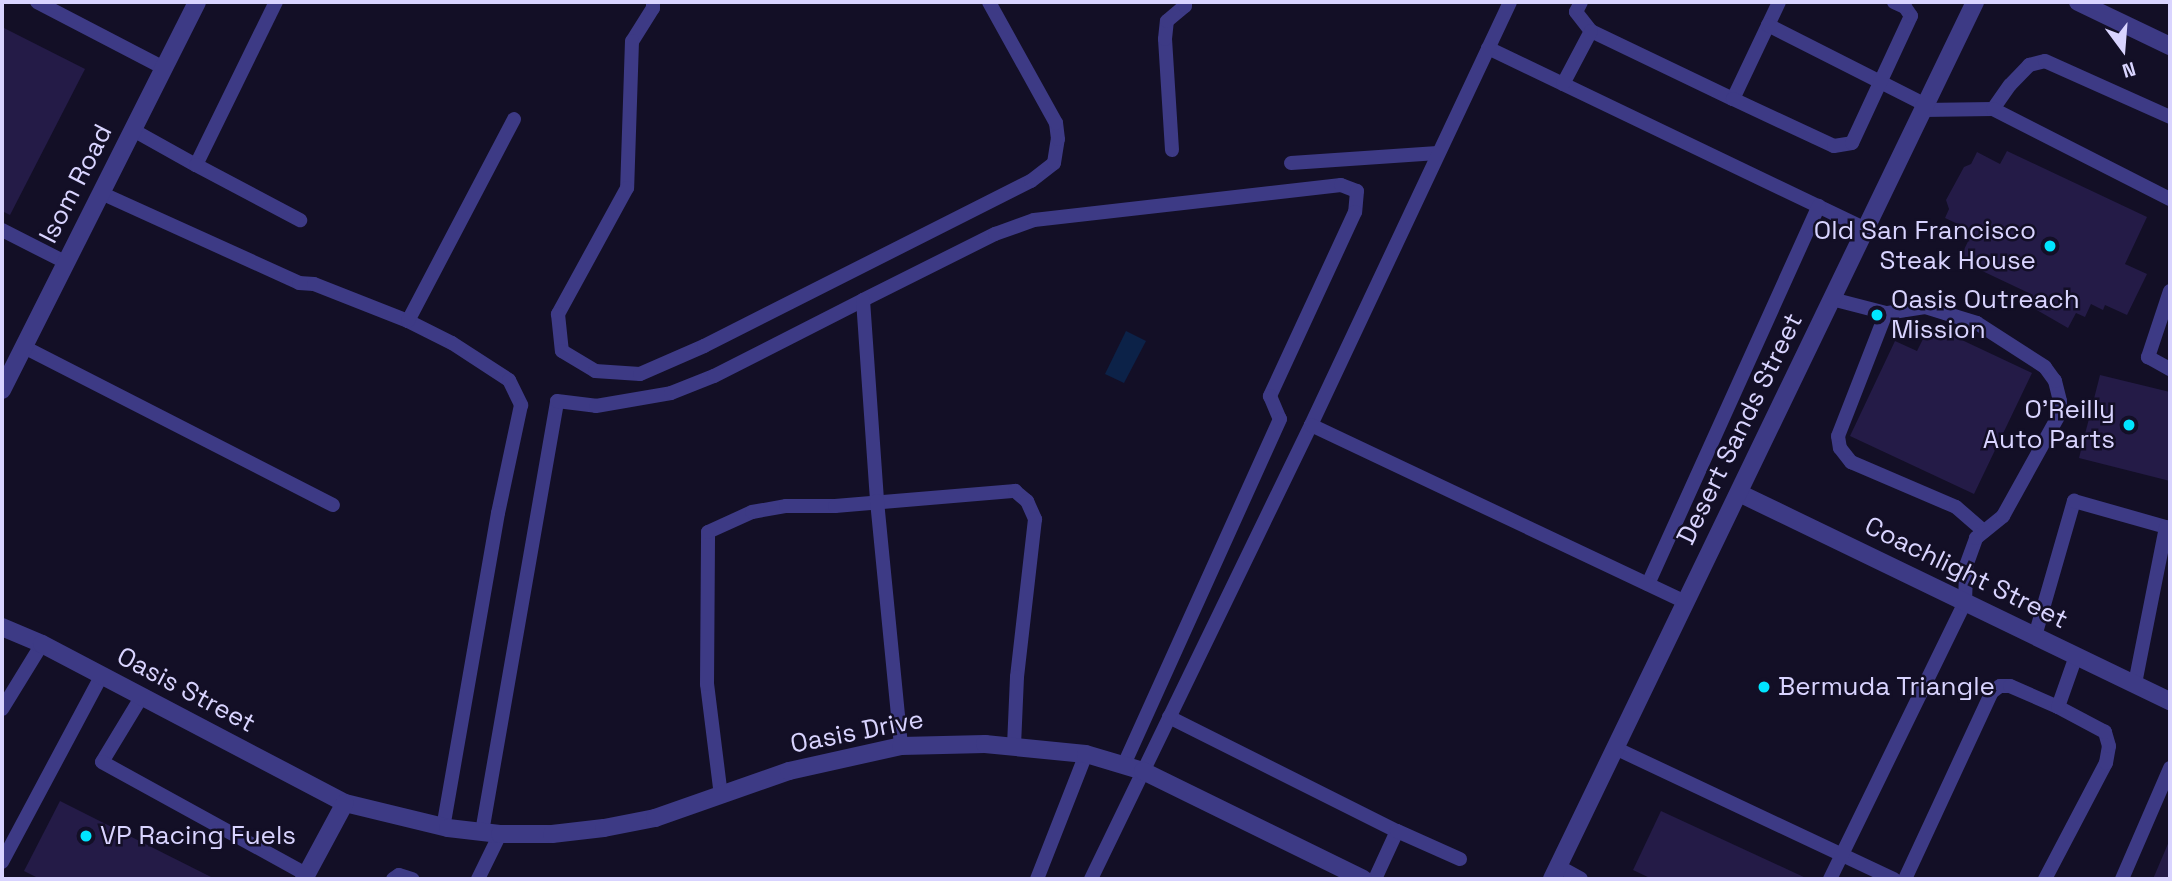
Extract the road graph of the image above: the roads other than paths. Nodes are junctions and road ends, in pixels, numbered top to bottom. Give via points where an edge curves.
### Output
1 (37, 2) edge
2 (197, 2) edge
3 (276, 2) edge
4 (653, 2) edge
5 (989, 2) edge
6 (1185, 2) edge
7 (1510, 2) edge
8 (1581, 2) edge
9 (1779, 2) edge
10 (1894, 2) edge
11 (1975, 2) edge
12 (2078, 2) edge
13 (1768, 25) junction
14 (1591, 31) junction
15 (2170, 46) edge
16 (1488, 48) junction
17 (164, 68) junction
18 (1880, 82) junction
19 (1563, 84) junction
20 (1733, 99) junction
21 (1924, 108) junction
22 (1993, 109) junction
23 (2170, 117) edge
24 (514, 119) dead end
25 (133, 130) junction
26 (1172, 150) dead end
27 (1438, 153) junction
28 (1291, 163) dead end
29 (196, 165) junction
30 (101, 193) junction
31 (2170, 200) edge
32 (1819, 206) junction
33 (300, 220) dead end
34 (1866, 229) junction
35 (2, 230) edge
36 (65, 262) junction
37 (2170, 291) edge
38 (1832, 299) junction
39 (863, 300) junction
40 (1886, 313) junction
41 (408, 321) junction
42 (24, 347) junction
43 (2170, 369) edge
44 (4, 381) edge
45 (1311, 425) junction
46 (1739, 494) junction
47 (877, 501) junction
48 (333, 505) dead end
49 (1984, 531) junction
50 (1648, 584) junction
51 (1686, 602) junction
52 (1965, 602) junction
53 (2, 627) edge
54 (2035, 636) junction
55 (42, 644) junction
56 (2076, 656) junction
57 (102, 675) junction
58 (2135, 684) junction
59 (142, 696) junction
60 (2170, 701) edge
61 (2058, 707) junction
62 (2, 709) edge
63 (1169, 717) junction
64 (901, 746) junction
65 (1014, 747) junction
66 (1615, 748) junction
67 (1086, 754) junction
68 (1124, 765) junction
69 (2170, 768) edge
70 (1143, 771) junction
71 (721, 796) junction
72 (345, 803) junction
73 (443, 827) junction
74 (1397, 831) junction
75 (491, 833) junction
76 (1842, 855) junction
77 (1460, 859) dead end
78 (2, 862) edge
79 (1555, 873) edge
80 (305, 877) edge
81 (393, 879) edge
82 (412, 879) edge
83 (478, 879) edge
84 (1037, 879) edge
85 (1091, 879) edge
86 (1363, 879) edge
87 (1376, 879) edge
88 (1581, 879) edge
89 (1830, 879) edge
90 (1894, 879) edge
91 (1905, 879) edge
92 (2045, 879) edge
93 (2122, 879) edge

1 - 17 lane
2 - 17 street, Isom Road
3 - 29 lane
4 - 5 lane via 632,41 626,188 558,314 562,351 595,371 640,374 704,346 1031,181 1054,163 1056,123
6 - 26 lane via 1167,22 1165,39
7 - 16 lane
8 - 14 lane via 1576,12
9 - 13 lane
10 - 18 lane via 1905,6 1911,16
11 - 21 street, Desert Sands Street
12 - 15 street
13 - 18 lane
13 - 20 lane
14 - 19 lane
14 - 20 lane
16 - 19 lane
16 - 27 lane
17 - 25 street, Isom Road
18 - 20 lane via 1852,143 1834,146
18 - 21 lane
19 - 32 lane
21 - 22 lane
21 - 34 street, Desert Sands Street
22 - 23 lane via 2029,65 2045,61
22 - 31 lane
24 - 41 lane
25 - 29 lane
25 - 30 street, Isom Road
27 - 28 lane
27 - 45 lane
29 - 33 lane
30 - 36 street, Isom Road
30 - 41 lane via 299,283 314,284
32 - 34 lane
32 - 50 lane
34 - 38 street, Desert Sands Street
35 - 36 lane
36 - 42 street, Isom Road
37 - 43 lane via 2148,357
38 - 40 lane
38 - 46 street, Desert Sands Street
39 - 47 lane
39 - 68 lane via 995,234 1034,220 1341,185 1357,191 1355,212 1270,396 1280,419
39 - 75 lane via 671,393 596,406 557,401
40 - 49 lane via 1838,436 1840,448 1851,462 1956,507
40 - 49 lane via 1925,307 1977,323 2045,367 2055,381 2059,415 2003,516
41 - 73 lane via 509,380 521,405
42 - 44 street, Isom Road
42 - 48 lane
45 - 50 lane
45 - 63 lane
46 - 51 street, Desert Sands Street
46 - 52 street, Coachlight Street
47 - 64 lane
47 - 65 lane via 1014,491 1027,501 1035,519
47 - 71 lane via 752,512 708,532 707,684
49 - 52 lane via 1976,538 1966,566
50 - 51 lane
51 - 66 street, Desert Sands Street
52 - 54 street, Coachlight Street
52 - 76 lane
53 - 55 street, Oasis Street
54 - 56 street, Coachlight Street
54 - 58 lane via 2074,501 2166,527
55 - 57 street, Oasis Street
55 - 62 lane
56 - 58 street, Coachlight Street
56 - 61 lane
57 - 59 street, Oasis Street
57 - 78 lane
58 - 60 street, Coachlight Street
59 - 72 street, Oasis Street
59 - 80 lane via 102,762
61 - 91 lane via 2010,686 1992,692
61 - 92 lane via 2105,732 2109,746 2106,763
63 - 70 lane
63 - 74 lane
64 - 65 street, Oasis Drive
64 - 71 street, Oasis Drive via 789,771
65 - 67 street, Oasis Drive
66 - 76 lane
66 - 79 street, Desert Sands Street
67 - 68 street, Oasis Drive
67 - 84 lane
68 - 70 street, Oasis Drive
69 - 93 lane
70 - 85 lane
70 - 86 street, Oasis Drive
71 - 75 street, Oasis Drive via 655,818 604,828 552,834
72 - 73 street, Oasis Drive
72 - 80 street
73 - 75 street, Oasis Drive
74 - 77 lane
74 - 87 lane
75 - 83 lane
76 - 89 lane
76 - 90 lane
79 - 88 lane
81 - 82 lane via 399,875

